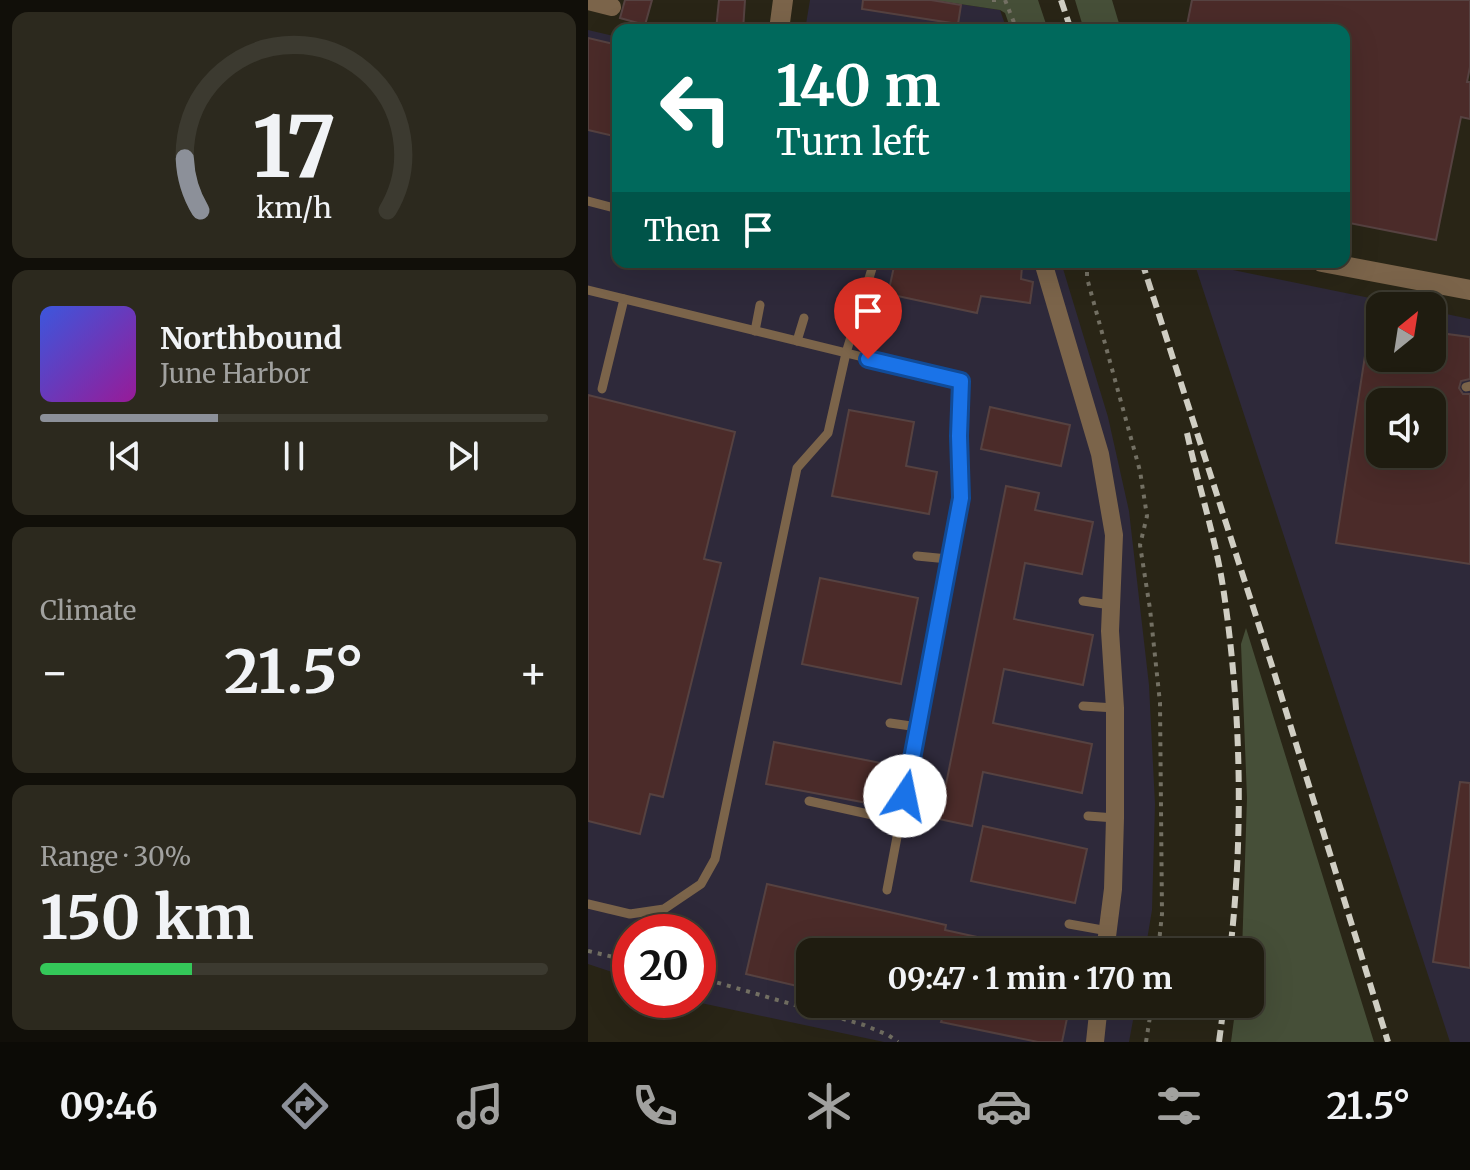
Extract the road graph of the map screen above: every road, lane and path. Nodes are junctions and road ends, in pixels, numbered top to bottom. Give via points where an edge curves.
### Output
1 (783, 0) edge
2 (1005, 0) edge
3 (588, 1) edge
4 (612, 7) dead end
5 (780, 24) edge
6 (1015, 24) edge
7 (588, 201) edge
8 (612, 207) edge
9 (1350, 267) edge
10 (872, 268) edge
11 (1045, 268) edge
12 (1088, 268) edge
13 (588, 290) edge
14 (1470, 290) edge
15 (624, 299) junction
16 (760, 305) dead end
17 (804, 318) dead end
18 (755, 331) junction
19 (797, 341) junction
20 (846, 353) junction
21 (602, 389) dead end
22 (917, 556) dead end
23 (948, 559) junction
24 (1083, 601) dead end
25 (1111, 605) junction
26 (1083, 706) dead end
27 (1115, 708) junction
28 (890, 723) dead end
29 (918, 727) junction
30 (809, 801) dead end
31 (1088, 816) dead end
32 (1115, 818) junction
33 (900, 821) junction
34 (887, 890) dead end
35 (588, 904) edge
36 (1069, 924) dead end
37 (1108, 931) junction
38 (1107, 938) edge
39 (1159, 938) edge
40 (588, 951) edge
41 (612, 957) edge
42 (716, 982) edge
43 (1098, 1018) edge
44 (1150, 1018) edge
45 (898, 1042) edge
46 (1095, 1042) edge
47 (1146, 1042) edge

1 - 5 street
2 - 6 path
3 - 4 street
7 - 8 lane
9 - 14 street
10 - 20 lane
11 - 25 street via 1108,488 1114,535
12 - 39 path via 1147,516 1140,545 1160,703
13 - 15 lane
15 - 18 lane
15 - 21 lane
16 - 18 lane
17 - 19 lane
18 - 19 lane
19 - 20 lane
20 - 23 lane via 961,381 961,498
20 - 35 lane via 828,433 797,468 715,859 701,884 664,909 630,914
22 - 23 lane
23 - 29 lane
24 - 25 lane
25 - 27 street
26 - 27 lane
27 - 32 street
28 - 29 lane
29 - 33 lane
30 - 33 lane
31 - 32 lane
32 - 37 street
33 - 34 lane
36 - 37 lane
37 - 38 street
40 - 41 path
42 - 45 path via 864,1025
43 - 46 street
44 - 47 path

